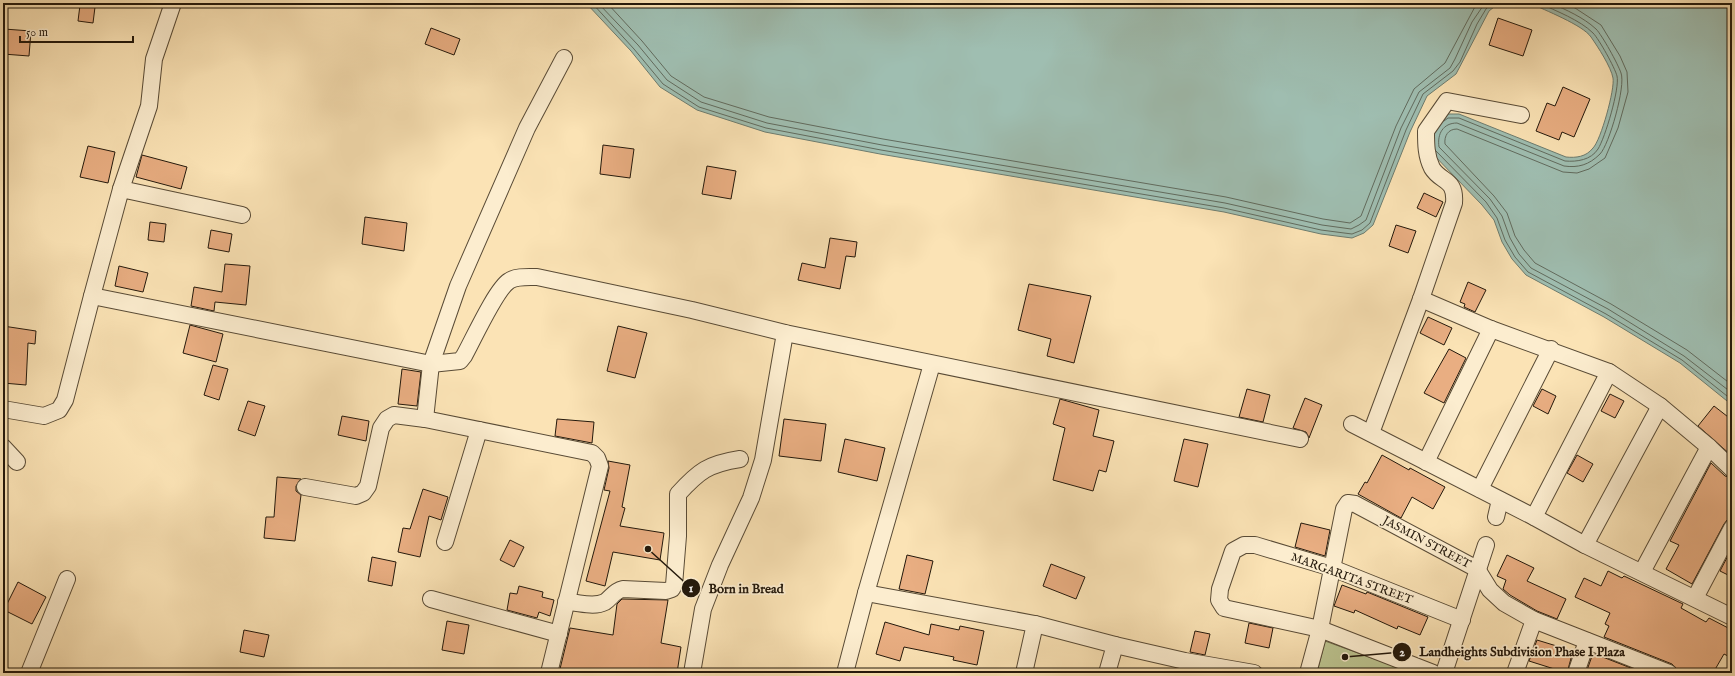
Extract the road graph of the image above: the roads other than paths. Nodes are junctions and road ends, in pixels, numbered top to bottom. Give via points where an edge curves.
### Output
1 (173, 3) edge
2 (564, 58) dead end
3 (1522, 115) dead end
4 (121, 189) junction
5 (242, 215) dead end
6 (92, 296) junction
7 (1421, 299) junction
8 (1491, 329) junction
9 (784, 333) junction
10 (1551, 349) junction
11 (431, 364) junction
12 (932, 364) junction
13 (1609, 372) junction
14 (1660, 406) junction
15 (3, 408) edge
16 (425, 419) junction
17 (1352, 424) dead end
18 (479, 430) junction
19 (1371, 433) junction
20 (1300, 439) dead end
21 (3, 447) edge
22 (1709, 447) junction
23 (740, 459) dead end
24 (16, 462) dead end
25 (1426, 462) junction
26 (1732, 469) edge
27 (305, 487) dead end
28 (1480, 489) junction
29 (1500, 500) junction
30 (1496, 517) dead end
31 (1534, 517) junction
32 (1732, 528) edge
33 (445, 542) dead end
34 (1486, 545) dead end
35 (1584, 545) junction
36 (1332, 568) junction
37 (1477, 569) junction
38 (1642, 572) junction
39 (67, 579) dead end
40 (866, 593) junction
41 (1695, 598) junction
42 (431, 599) dead end
43 (566, 602) junction
44 (1732, 617) edge
45 (1462, 620) junction
46 (1534, 620) junction
47 (1035, 624) junction
48 (1320, 630) junction
49 (559, 634) junction
50 (1587, 641) junction
51 (1115, 645) junction
52 (1183, 667) edge
53 (1640, 668) edge
54 (29, 673) edge
55 (549, 673) edge
56 (692, 673) edge
57 (845, 673) edge
58 (1024, 673) edge
59 (1107, 673) edge
60 (1254, 673) edge
61 (1308, 673) edge
62 (1433, 673) edge
63 (1444, 673) edge
64 (1515, 673) edge
65 (1576, 673) edge
66 (1669, 673) edge

1 - 4 street via 154,59 149,106
2 - 11 street via 527,128 458,286
3 - 7 street via 1447,101 1426,131 1426,148 1433,169 1449,183 1454,192 1454,203
4 - 5 street
4 - 6 street
6 - 11 street
6 - 15 street via 65,400 59,410 44,416
7 - 8 street
7 - 19 street
8 - 10 street
8 - 25 street
9 - 11 street via 552,280 537,277 520,278 509,281 499,292 460,361
9 - 12 street
9 - 56 street via 763,460 751,498 720,564 703,609
10 - 13 street
10 - 28 street
11 - 16 street
12 - 20 street
12 - 40 street
13 - 14 street
13 - 31 street
14 - 22 street
14 - 35 street
16 - 18 street
16 - 27 street via 394,415 387,419 380,428 368,486 363,494 356,496
17 - 19 street
18 - 33 street
18 - 43 street via 592,453 597,458 600,466
19 - 25 street
21 - 24 street
22 - 26 street
22 - 38 street
23 - 43 street via 719,463 694,476 678,494 678,536 672,589 617,590 604,602 591,605
25 - 28 street
28 - 29 street
29 - 30 street
29 - 31 street
31 - 35 street
32 - 41 street
34 - 37 street
35 - 38 street
36 - 37 street, JASMIN STREET via 1344,509 1348,503 1355,504
36 - 45 street, MARGARITA STREET
36 - 48 street
36 - 48 street, MARGARITA STREET via 1256,545 1244,545 1233,551 1220,589 1219,600 1224,608
37 - 45 street
37 - 46 street, JASMIN STREET via 1490,590
38 - 41 street
39 - 54 street
40 - 47 street
40 - 57 street
41 - 44 street
42 - 49 street
43 - 49 street
45 - 63 street
46 - 50 street, JASMIN STREET
46 - 64 street
47 - 51 street
47 - 58 street
48 - 61 street
48 - 62 street, MARGARITA STREET
49 - 55 street
50 - 53 street, JASMIN STREET
50 - 65 street
51 - 52 street
51 - 59 street
52 - 60 street
53 - 66 street, JASMIN STREET

